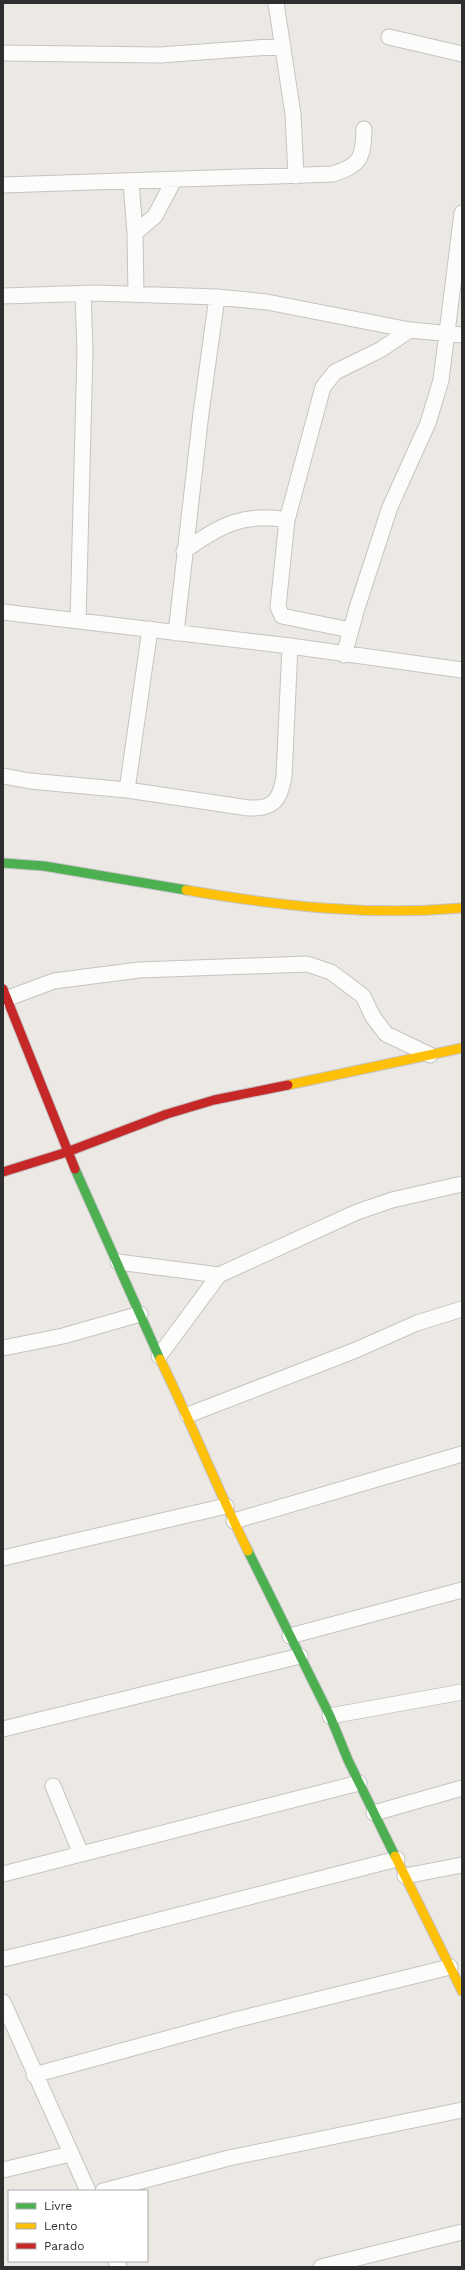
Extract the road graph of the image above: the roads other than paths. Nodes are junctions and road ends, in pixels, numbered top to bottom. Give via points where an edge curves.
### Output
1 (276, 3) edge
2 (389, 37) dead end
3 (283, 46) junction
4 (3, 53) edge
5 (462, 54) edge
6 (364, 129) dead end
7 (296, 176) junction
8 (174, 180) junction
9 (131, 182) junction
10 (3, 185) edge
11 (462, 213) edge
12 (135, 233) junction
13 (84, 293) junction
14 (136, 295) junction
15 (3, 296) edge
16 (218, 297) junction
17 (410, 330) junction
18 (455, 334) edge
19 (287, 520) junction
20 (184, 551) junction
21 (3, 612) edge
22 (78, 621) junction
23 (150, 629) junction
24 (350, 630) junction
25 (176, 633) junction
26 (290, 646) junction
27 (344, 655) junction
28 (462, 670) edge
29 (3, 776) edge
30 (127, 790) junction
31 (3, 863) edge
32 (462, 908) edge
33 (5, 995) edge
34 (462, 1048) edge
35 (430, 1055) junction
36 (67, 1152) junction
37 (3, 1172) edge
38 (462, 1184) edge
39 (118, 1262) junction
40 (219, 1275) junction
41 (462, 1310) edge
42 (140, 1314) junction
43 (3, 1348) edge
44 (159, 1356) junction
45 (188, 1415) junction
46 (462, 1454) edge
47 (226, 1506) junction
48 (234, 1522) junction
49 (3, 1558) edge
50 (462, 1590) edge
51 (290, 1636) junction
52 (300, 1656) junction
53 (462, 1692) edge
54 (330, 1716) junction
55 (3, 1729) edge
56 (359, 1783) junction
57 (53, 1786) dead end
58 (462, 1788) edge
59 (374, 1813) junction
60 (81, 1854) junction
61 (397, 1859) junction
62 (462, 1865) edge
63 (3, 1874) edge
64 (405, 1876) junction
65 (3, 1959) edge
66 (458, 1980) edge
67 (3, 2002) edge
68 (34, 2075) junction
69 (462, 2110) edge
70 (70, 2154) junction
71 (3, 2170) edge
72 (88, 2190) edge
73 (107, 2190) edge
74 (462, 2232) edge
75 (321, 2267) edge

1 - 3 street
2 - 5 street
3 - 4 street via 160,54
3 - 7 street via 293,114
6 - 7 street via 363,152 352,166 333,174
7 - 8 street
8 - 9 street
8 - 12 street via 155,216
9 - 10 street
9 - 12 street
11 - 18 street
12 - 14 street
13 - 14 street
13 - 15 street
13 - 22 street via 85,352
14 - 16 street
16 - 17 street via 267,302
16 - 20 street
17 - 18 street
17 - 19 street via 380,350 335,372 323,387
18 - 24 street via 428,423 390,508
19 - 20 street via 266,516 246,518 227,524
19 - 24 street via 279,614
20 - 25 street
21 - 22 street
22 - 23 street
23 - 25 street
23 - 30 street
24 - 27 street
25 - 26 street
26 - 27 street
26 - 30 street via 284,777 281,793 273,804 249,808
27 - 28 street
29 - 30 street
31 - 32 street via 318,908 380,912
33 - 35 street via 54,981 138,970 308,964 331,972 363,996 373,1017 386,1034
33 - 36 street
34 - 35 street
35 - 36 street via 214,1100 168,1114
36 - 37 street
36 - 39 street
38 - 40 street via 392,1200 357,1212
39 - 40 street
39 - 42 street
40 - 44 street
41 - 45 street via 417,1323 356,1350
42 - 43 street via 64,1336
42 - 44 street
44 - 45 street
45 - 47 street
46 - 48 street
47 - 48 street
47 - 49 street
48 - 51 street
50 - 51 street
51 - 52 street
52 - 54 street
52 - 55 street
53 - 54 street
54 - 56 street
56 - 59 street
56 - 60 street
57 - 60 street
58 - 59 street
59 - 61 street
60 - 63 street
61 - 64 street
61 - 65 street
62 - 64 street
64 - 66 street
66 - 68 street via 235,2020
67 - 68 street
68 - 70 street
69 - 73 street via 229,2158
70 - 71 street
70 - 72 street
74 - 75 street

